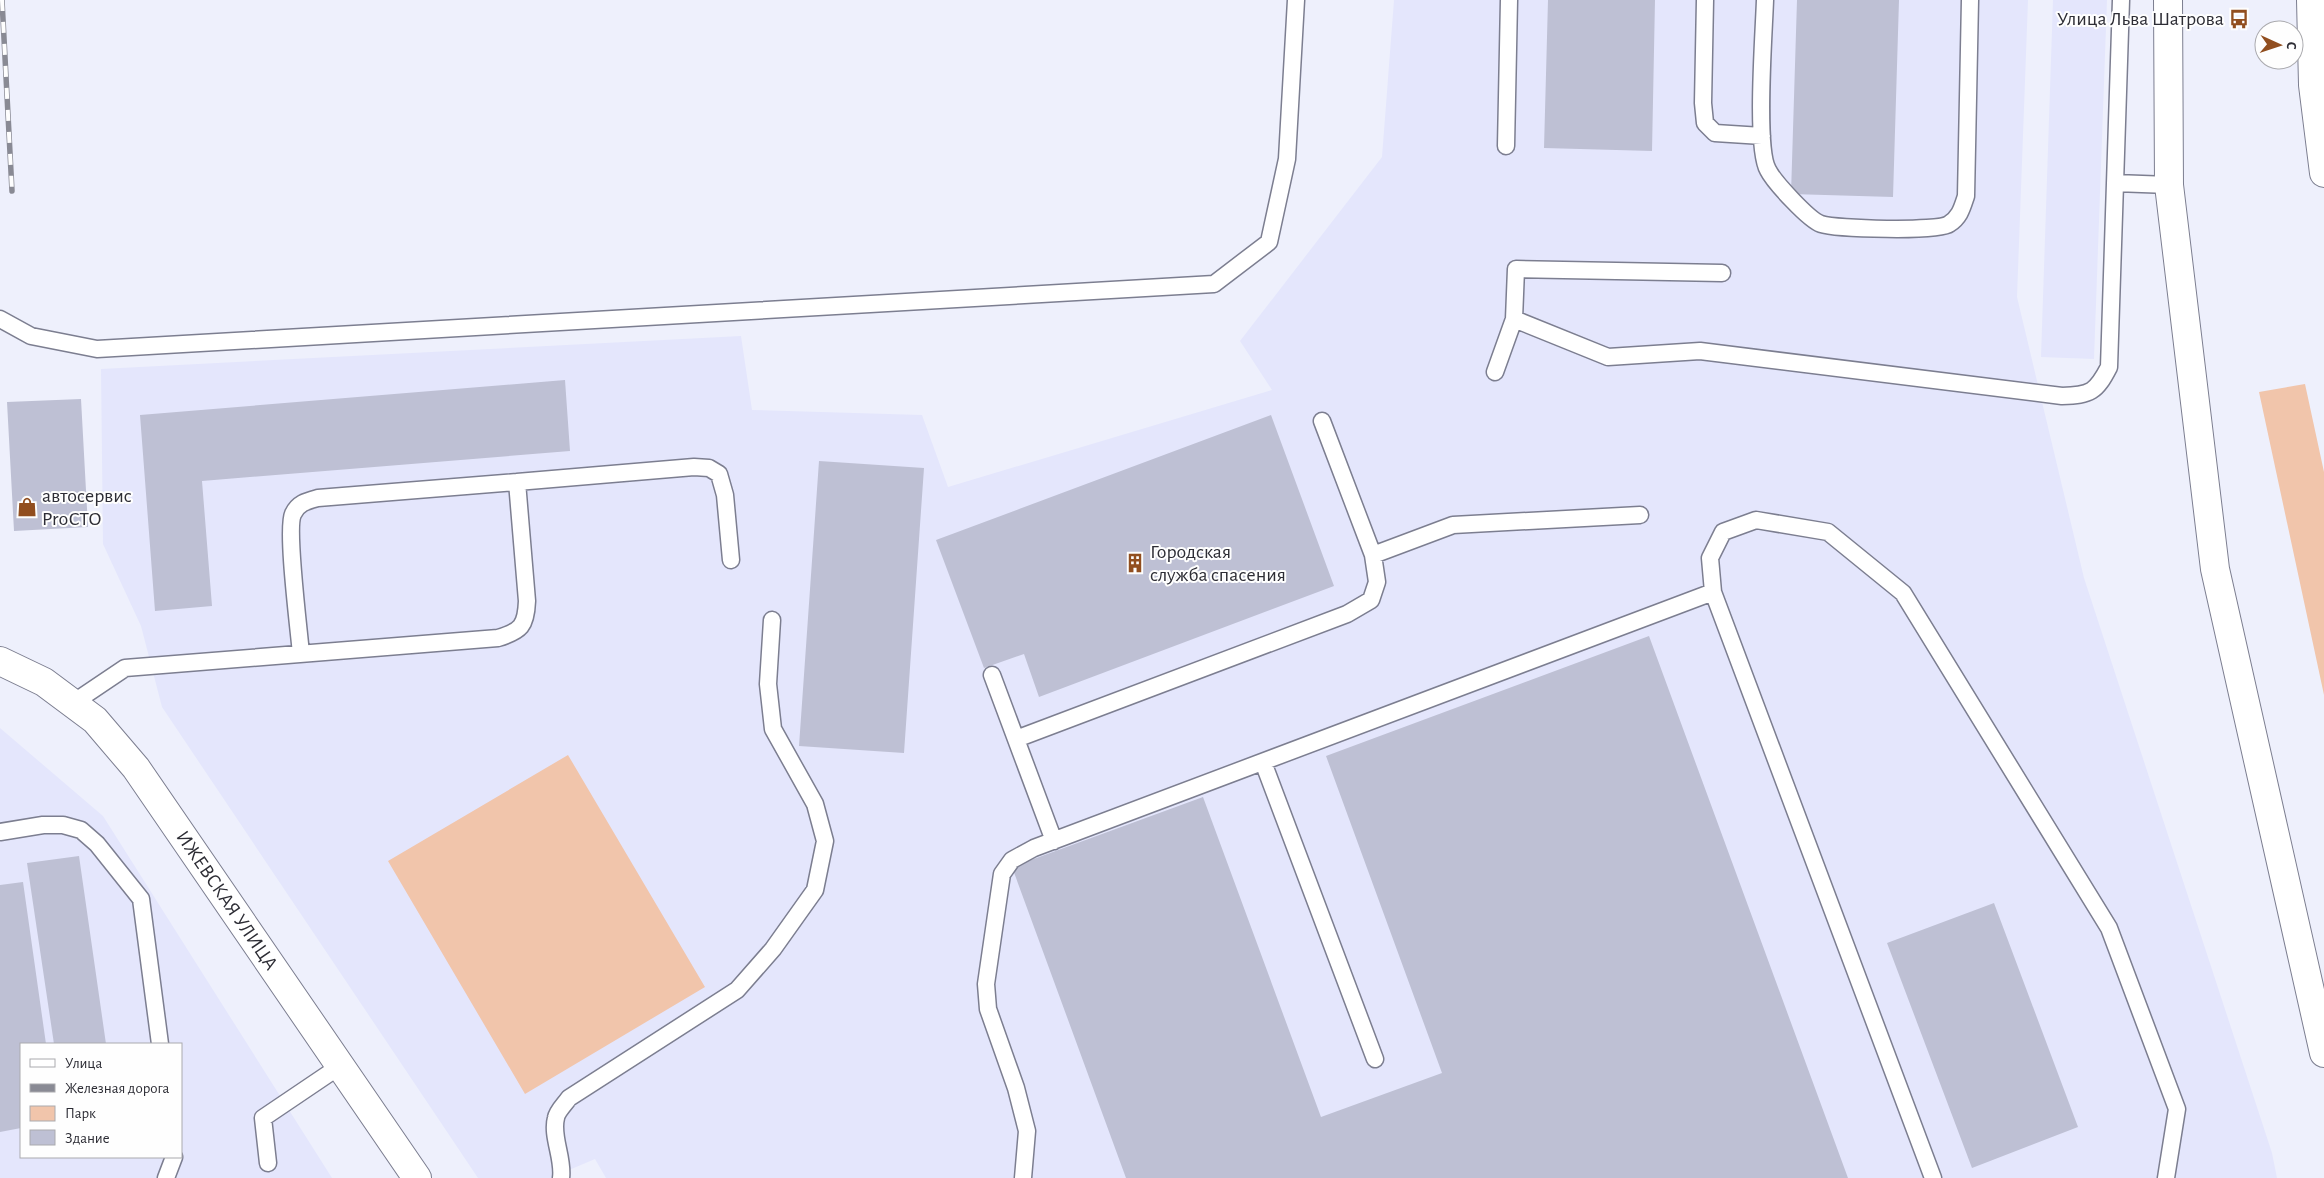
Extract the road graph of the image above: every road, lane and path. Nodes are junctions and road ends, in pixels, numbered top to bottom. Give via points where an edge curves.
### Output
1 (1296, 0) edge
2 (1509, 0) edge
3 (1705, 0) edge
4 (1765, 0) edge
5 (1970, 0) edge
6 (2121, 0) edge
7 (2168, 0) edge
8 (2311, 0) edge
9 (1762, 136) junction
10 (1506, 146) dead end
11 (2324, 173) edge
12 (2115, 183) junction
13 (2169, 185) junction
14 (1722, 272) dead end
15 (0, 319) edge
16 (1514, 319) junction
17 (1495, 372) dead end
18 (1322, 421) dead end
19 (517, 482) junction
20 (1640, 515) dead end
21 (1373, 555) junction
22 (730, 560) dead end
23 (1713, 592) junction
24 (772, 620) dead end
25 (301, 654) junction
26 (0, 661) edge
27 (992, 675) dead end
28 (73, 704) junction
29 (1016, 738) junction
30 (1263, 762) junction
31 (0, 832) edge
32 (1054, 841) junction
33 (160, 1043) edge
34 (2324, 1053) edge
35 (1374, 1059) dead end
36 (340, 1066) junction
37 (174, 1158) edge
38 (268, 1163) dead end
39 (166, 1178) edge
40 (416, 1178) edge
41 (561, 1178) edge
42 (1023, 1178) edge
43 (1933, 1178) edge
44 (2166, 1178) edge

1 - 15 lane via 1287,159 1269,242 1214,284 97,349 30,336
2 - 10 lane
3 - 9 lane via 1705,123 1715,133
4 - 9 lane
5 - 9 lane via 1966,196 1961,214 1948,226 1928,229 1820,224 1767,170
6 - 12 lane
7 - 13 street
8 - 11 street via 2313,86
12 - 13 lane
12 - 16 lane via 2109,367 2099,387 2083,395 1700,352 1608,357
13 - 34 street via 2215,569
14 - 16 lane via 1516,269
16 - 17 lane
18 - 21 lane
19 - 22 lane via 710,468 719,474 725,494
19 - 25 lane via 527,601 526,619 516,633 498,638
19 - 25 lane via 318,498 302,502 292,515 291,537
20 - 21 lane via 1453,525
21 - 29 lane via 1377,582 1371,600 1348,614
23 - 30 lane
23 - 43 lane
23 - 44 lane via 1710,558 1723,532 1756,520 1828,532 1903,593 2109,928 2177,1110
24 - 41 lane via 768,684 773,729 815,804 826,841 815,890 773,950 737,990 569,1098 556,1118
25 - 28 lane via 125,668
26 - 28 street, ИЖЕВСКАЯ УЛИЦА via 44,682
27 - 29 lane
28 - 36 street, ИЖЕВСКАЯ УЛИЦА via 96,720 136,768
29 - 32 lane
30 - 32 lane
30 - 35 lane
31 - 33 lane via 43,825 63,825 81,830 141,899
32 - 42 lane via 1012,860 1002,874 988,958 988,1009 1027,1130
36 - 38 lane via 262,1118
36 - 40 street, ИЖЕВСКАЯ УЛИЦА
37 - 39 lane

